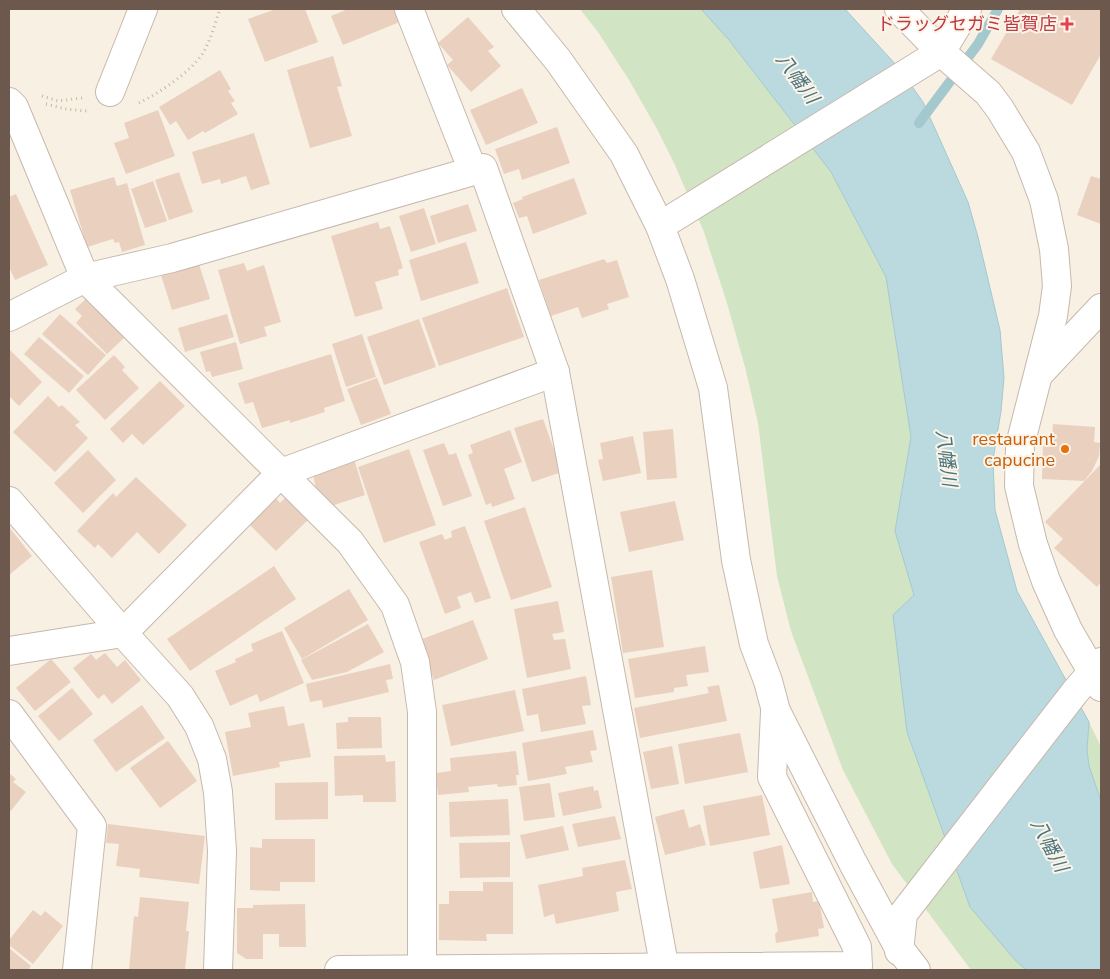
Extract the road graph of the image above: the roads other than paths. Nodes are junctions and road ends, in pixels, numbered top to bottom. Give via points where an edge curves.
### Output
1 (143, 9) edge
2 (409, 9) edge
3 (516, 9) edge
4 (899, 9) edge
5 (967, 9) edge
6 (947, 57) junction
7 (110, 92) road end
8 (9, 102) edge
9 (473, 171) junction
10 (665, 223) junction
11 (85, 278) junction
12 (1101, 308) edge
13 (9, 317) edge
14 (555, 372) junction
15 (1037, 377) junction
16 (281, 473) junction
17 (9, 501) edge
18 (123, 633) junction
19 (9, 651) edge
20 (1093, 678) edge
21 (776, 711) junction
22 (9, 714) edge
23 (900, 959) edge
24 (422, 969) edge
25 (665, 969) edge
26 (77, 970) edge
27 (218, 970) edge
28 (339, 970) edge
29 (916, 970) edge

1 - 7 street
2 - 9 street
3 - 10 street via 558,60 624,154
4 - 6 street
5 - 6 street
6 - 10 street
6 - 15 street via 996,104 1026,152 1044,200 1057,286 1053,316
8 - 11 street via 14,106
9 - 11 street via 172,258
9 - 14 street via 483,168
10 - 21 street via 713,388 736,560 754,644
11 - 13 street
11 - 16 street
12 - 15 street
14 - 16 street
14 - 25 street
15 - 20 street via 1020,445 1019,486 1032,544 1046,581
16 - 18 street
16 - 24 street via 350,542 395,606 415,662 422,712
17 - 18 street
18 - 19 street
18 - 27 street via 180,696 199,726 212,759 222,851
20 - 23 street via 903,914
21 - 23 street
21 - 25 street via 772,777 857,947 858,966
22 - 26 street via 92,826
23 - 29 street
24 - 25 street
24 - 28 street

